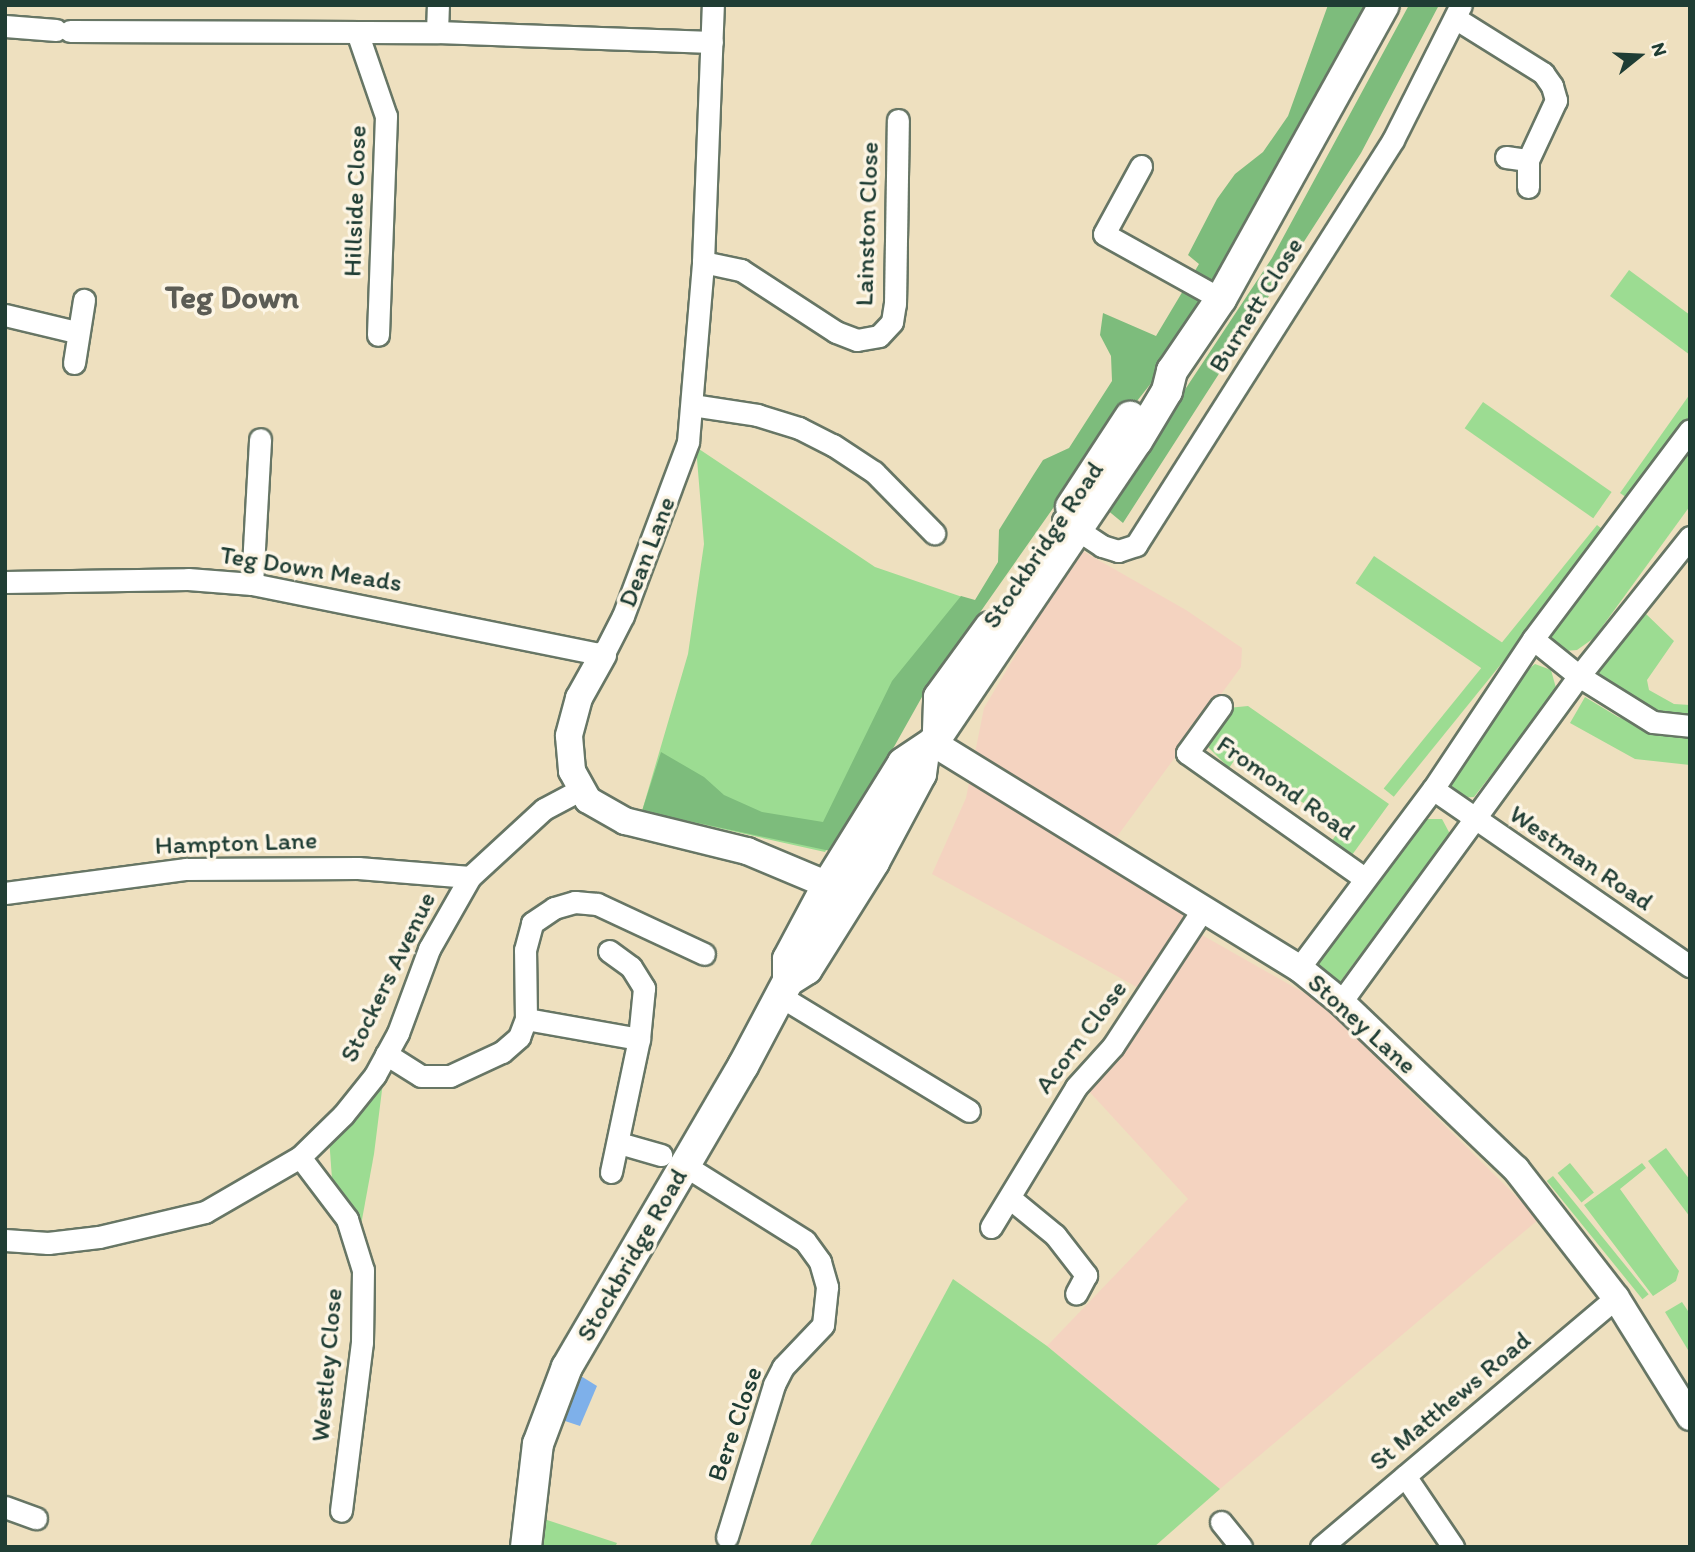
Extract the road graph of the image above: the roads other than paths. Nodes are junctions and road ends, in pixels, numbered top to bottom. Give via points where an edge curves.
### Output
1 (438, 5) edge
2 (713, 5) edge
3 (1384, 5) edge
4 (1458, 12) edge
5 (5, 26) edge
6 (357, 32) junction
7 (437, 32) junction
8 (712, 42) junction
9 (898, 120) dead end
10 (1506, 157) dead end
11 (1528, 160) junction
12 (1141, 166) dead end
13 (1528, 187) dead end
14 (703, 262) junction
15 (1221, 299) junction
16 (85, 300) dead end
17 (5, 315) edge
18 (76, 332) junction
19 (378, 335) dead end
20 (74, 362) dead end
21 (692, 405) junction
22 (1690, 430) edge
23 (260, 439) dead end
24 (1071, 526) junction
25 (934, 533) dead end
26 (1690, 537) edge
27 (5, 582) edge
28 (252, 584) junction
29 (1533, 639) junction
30 (603, 655) junction
31 (1579, 676) junction
32 (1222, 706) dead end
33 (1690, 726) edge
34 (931, 742) junction
35 (1433, 789) junction
36 (579, 790) junction
37 (1476, 821) junction
38 (470, 877) junction
39 (1364, 878) junction
40 (841, 890) junction
41 (5, 893) edge
42 (1201, 912) junction
43 (609, 951) dead end
44 (704, 954) dead end
45 (1690, 966) edge
46 (1299, 968) junction
47 (784, 988) junction
48 (1341, 1002) junction
49 (526, 1019) junction
50 (639, 1039) junction
51 (386, 1054) junction
52 (968, 1111) dead end
53 (620, 1143) junction
54 (300, 1157) junction
55 (672, 1160) junction
56 (611, 1172) dead end
57 (1011, 1199) junction
58 (991, 1227) dead end
59 (5, 1240) edge
60 (1076, 1294) dead end
61 (1616, 1297) junction
62 (1690, 1417) edge
63 (1405, 1476) junction
64 (5, 1507) edge
65 (341, 1511) dead end
66 (36, 1518) dead end
67 (1221, 1522) dead end
68 (727, 1537) dead end
69 (526, 1547) edge
70 (1241, 1547) edge
71 (1321, 1547) edge
72 (1453, 1547) edge

1 - 7 street
2 - 8 street, Dean Lane
3 - 15 main road, Stockbridge Road
4 - 11 street via 1543,73 1552,86 1556,100
4 - 24 street, Burnett Close via 1393,140 1136,545 1118,551
5 - 6 street
6 - 7 street
6 - 19 street, Hillside Close via 386,116
7 - 8 street
8 - 14 street, Dean Lane
9 - 14 street, Lainston Close via 895,304 892,322 878,336 857,340 836,332 741,270
10 - 11 street
11 - 13 street
12 - 15 street via 1104,234
14 - 21 street, Dean Lane
15 - 24 main road, Stockbridge Road via 1172,371 1167,391
16 - 18 street
17 - 18 street
18 - 20 street
21 - 25 street via 757,415 833,445 874,472
21 - 30 street, Dean Lane via 680,469
22 - 29 street, Fromond Road
23 - 28 street
24 - 34 main road, Stockbridge Road via 947,684
26 - 31 street
27 - 28 street, Teg Down Meads via 188,579
28 - 30 street, Teg Down Meads
29 - 31 street
29 - 35 street, Fromond Road
30 - 36 street, Dean Lane via 579,698 569,736 569,762
31 - 33 street via 1653,722
31 - 37 street
32 - 39 street, Fromond Road via 1188,753
34 - 40 main road, Stockbridge Road via 921,774
34 - 42 street, Stoney Lane
35 - 37 street
35 - 39 street, Fromond Road
36 - 38 street, Stockers Avenue via 544,809
36 - 40 street via 600,810 625,821 747,851
37 - 45 street, Westman Road
37 - 48 street
38 - 41 street, Hampton Lane via 358,868 186,869
38 - 51 street, Stockers Avenue via 429,949
39 - 46 street, Fromond Road
40 - 47 main road, Stockbridge Road via 807,969
42 - 46 street, Stoney Lane
42 - 57 street, Acorn Close via 1113,1046 1076,1087
43 - 50 street via 631,967 643,988
44 - 49 street via 597,904 575,902 554,908 532,923 525,950
46 - 48 street, Stoney Lane
47 - 52 street
47 - 55 main road, Stockbridge Road
48 - 61 street, Stoney Lane via 1516,1170
49 - 50 street
49 - 51 street via 519,1037 502,1052 450,1076 421,1076
50 - 53 street
51 - 54 street, Stockers Avenue via 359,1097
53 - 55 street, Bere Close
53 - 56 street
54 - 59 street, Stockers Avenue via 205,1212 99,1237
54 - 65 street, Westley Close via 347,1219 363,1270 362,1342
55 - 68 street, Bere Close via 804,1241 820,1262 827,1287 823,1325 783,1367 774,1385
55 - 69 main road, Stockbridge Road via 547,1412 538,1444
57 - 58 street, Acorn Close
57 - 60 street via 1055,1235 1086,1275
61 - 62 street, Stoney Lane
61 - 63 street, St Matthews Road
63 - 71 street, St Matthews Road
63 - 72 street
64 - 66 street
67 - 70 street

